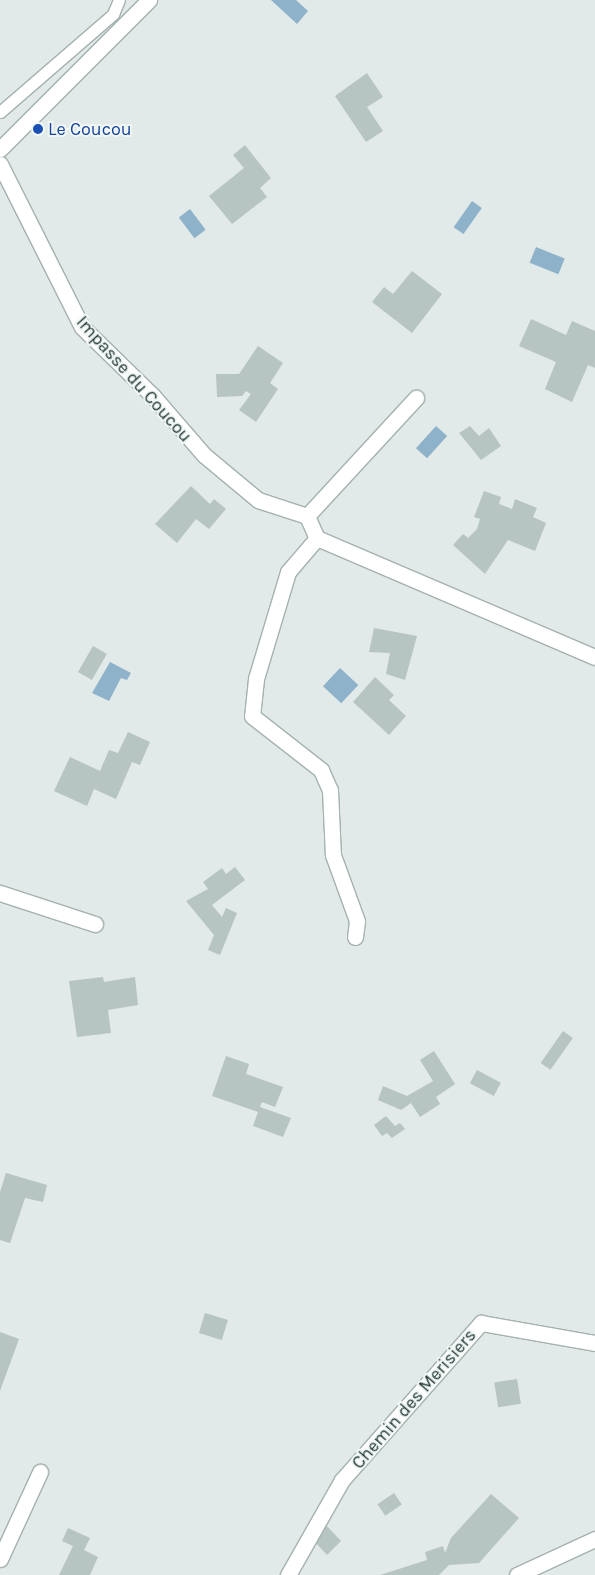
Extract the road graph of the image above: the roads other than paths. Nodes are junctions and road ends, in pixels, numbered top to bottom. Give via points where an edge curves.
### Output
1 (119, 0) edge
2 (149, 0) edge
3 (0, 112) edge
4 (0, 149) edge
5 (0, 164) edge
6 (416, 398) dead end
7 (307, 516) junction
8 (317, 538) junction
9 (595, 657) edge
10 (0, 893) edge
11 (95, 924) dead end
12 (354, 937) dead end
13 (595, 1344) edge
14 (40, 1472) dead end
15 (595, 1539) edge
16 (0, 1559) edge
17 (288, 1575) edge
18 (517, 1575) edge

1 - 3 lane via 113,14
2 - 4 street
5 - 7 street, Impasse du Coucou via 82,327 152,395 204,455 244,489 258,500
6 - 7 street
7 - 8 street
8 - 9 street
8 - 12 street via 288,572 256,679 252,716 321,770 330,790 333,855 357,921
10 - 11 street
13 - 17 street, Chemin des Merisiers via 481,1322 342,1480
14 - 16 street
15 - 18 street

